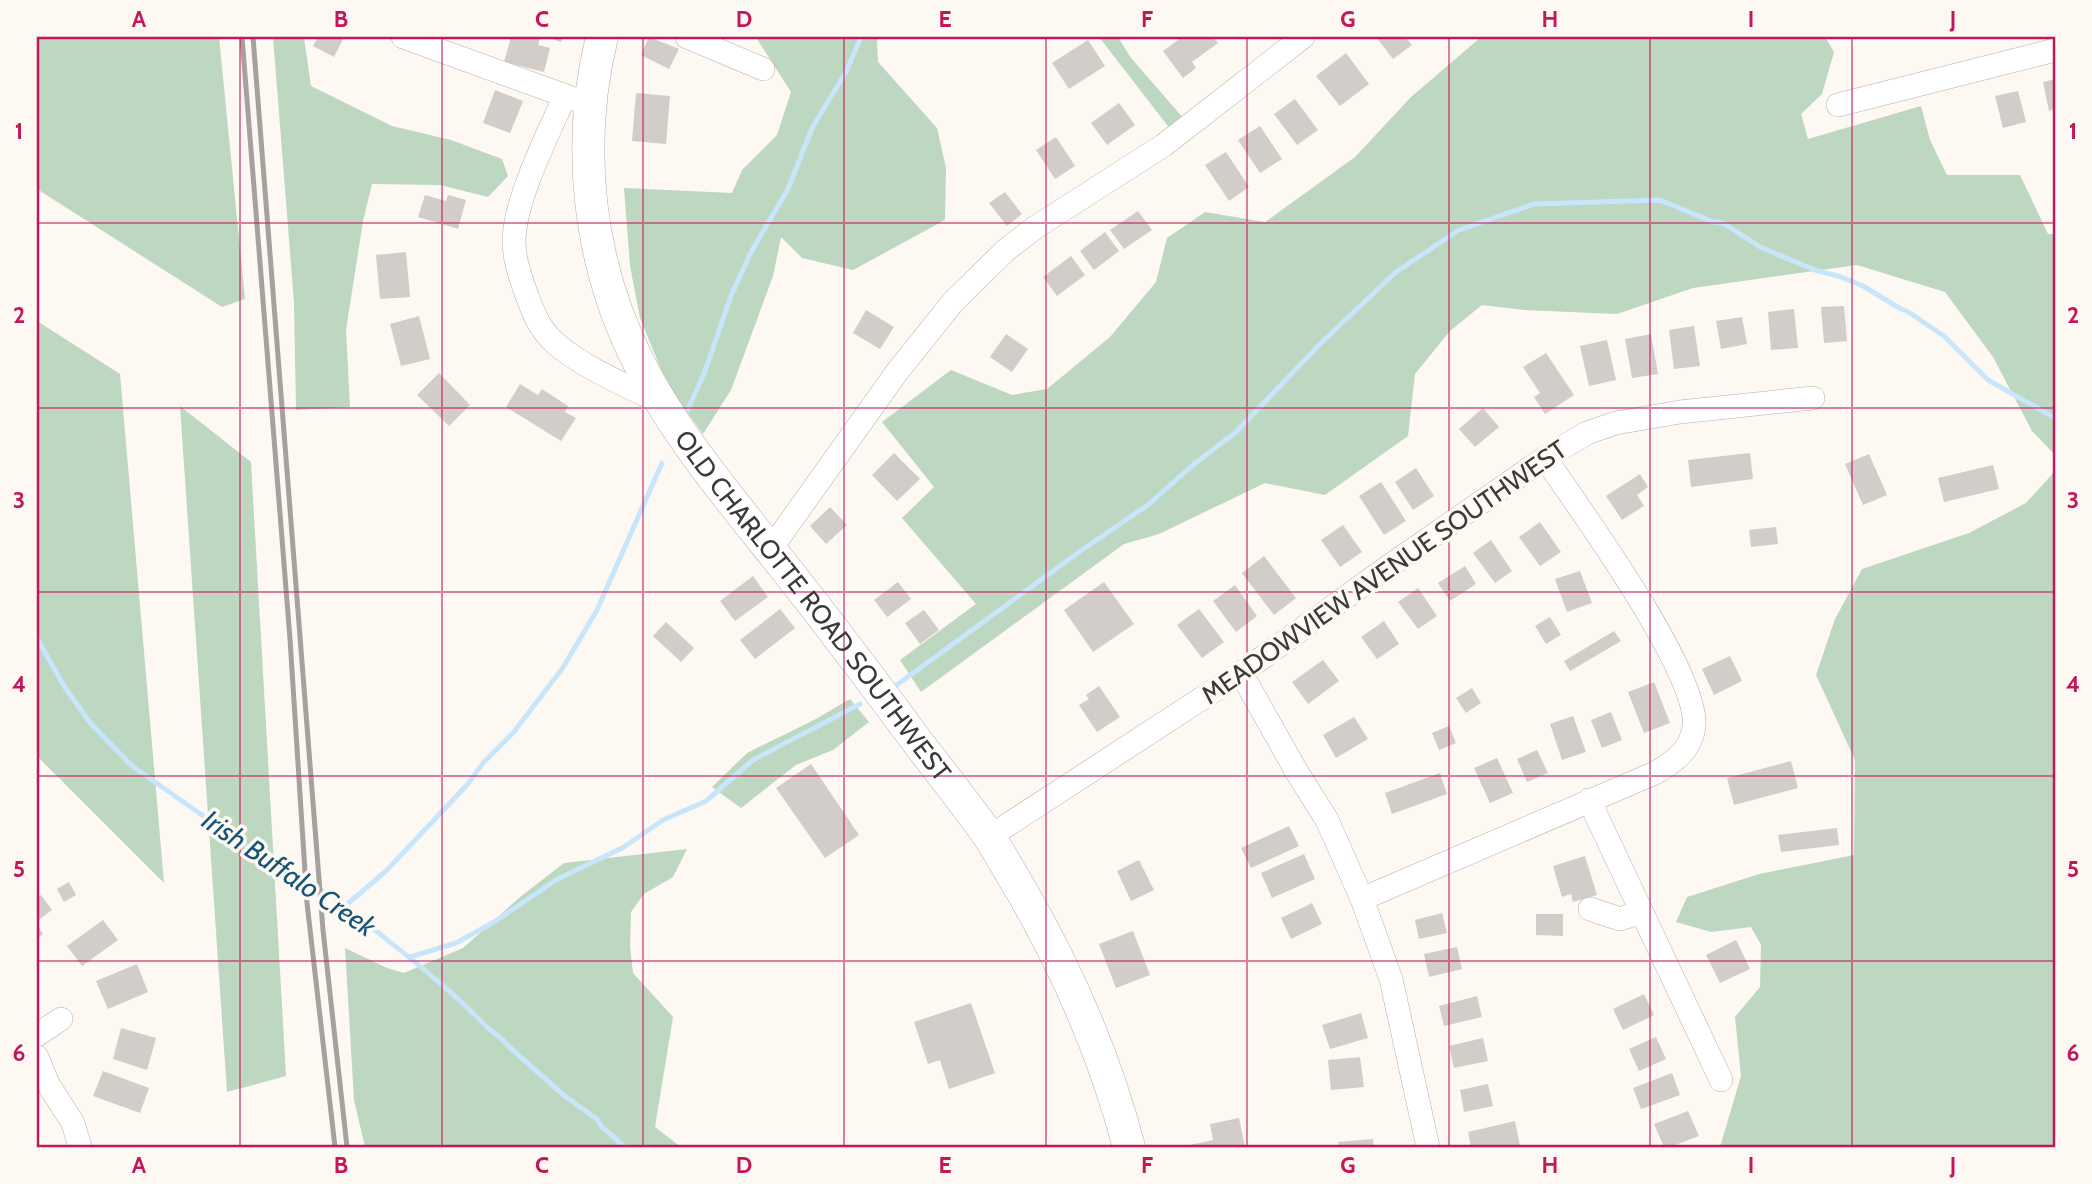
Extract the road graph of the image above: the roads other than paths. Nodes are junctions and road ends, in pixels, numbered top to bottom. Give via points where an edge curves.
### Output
1 (402, 37) edge
2 (602, 37) edge
3 (687, 37) edge
4 (1303, 37) edge
5 (2055, 50) edge
6 (763, 69) dead end
7 (577, 100) junction
8 (1838, 106) dead end
9 (1813, 398) dead end
10 (662, 403) junction
11 (1545, 458) junction
12 (771, 550) junction
13 (1241, 673) junction
14 (1588, 800) junction
15 (989, 837) junction
16 (1362, 899) junction
17 (1590, 909) dead end
18 (1641, 912) junction
19 (61, 1019) dead end
20 (37, 1035) edge
21 (37, 1058) edge
22 (1721, 1080) dead end
23 (80, 1147) edge
24 (1129, 1147) edge
25 (1429, 1147) edge

1 - 7 street
2 - 7 street, OLD CHARLOTTE ROAD SOUTHWEST via 594,71
3 - 6 street
4 - 12 street via 1164,145 1006,250 953,302 897,372
5 - 8 street
7 - 10 street, OLD CHARLOTTE ROAD SOUTHWEST via 587,130 591,201 608,288 622,327
7 - 10 street via 541,149 516,219 517,270 541,328 557,344
9 - 11 street, MEADOWVIEW AVENUE SOUTHWEST via 1616,423 1587,433
10 - 12 street, OLD CHARLOTTE ROAD SOUTHWEST
11 - 13 street, MEADOWVIEW AVENUE SOUTHWEST
11 - 14 street via 1642,603 1687,686 1694,709 1692,739 1684,753 1655,774
12 - 15 street, OLD CHARLOTTE ROAD SOUTHWEST
13 - 15 street, MEADOWVIEW AVENUE SOUTHWEST
13 - 16 street via 1327,820
14 - 16 street
14 - 18 street
15 - 24 street, OLD CHARLOTTE ROAD SOUTHWEST via 1075,992 1115,1092
16 - 25 street via 1391,979
17 - 18 street via 1620,919
18 - 22 street
19 - 20 street
21 - 23 street via 73,1123

